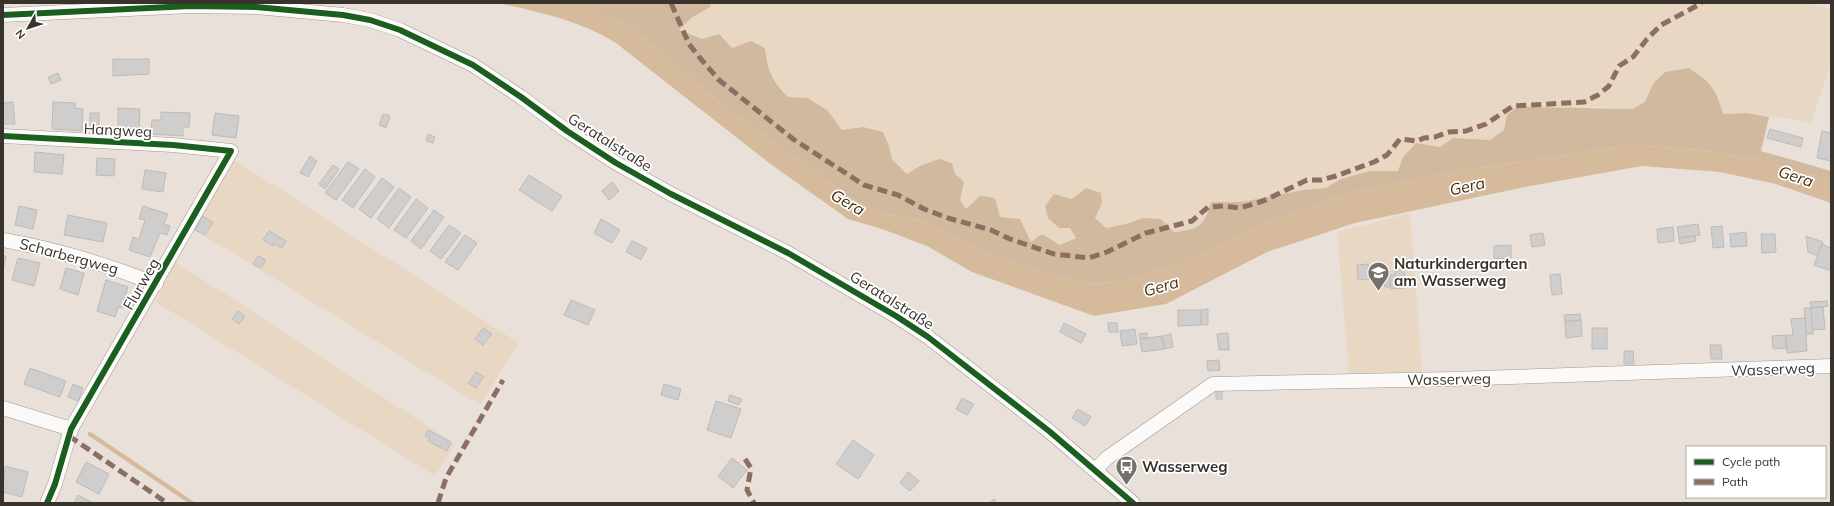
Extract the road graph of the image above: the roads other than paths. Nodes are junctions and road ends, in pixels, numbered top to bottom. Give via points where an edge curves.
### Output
1 (3, 15) edge
2 (3, 136) edge
3 (231, 151) joint
4 (3, 240) edge
5 (156, 284) junction
6 (1831, 366) edge
7 (3, 408) edge
8 (71, 429) junction
9 (1095, 470) junction
10 (47, 503) edge
11 (1133, 503) edge

1 - 9 street, Geratalstraße via 191,6 256,7 343,15 370,20 400,30 473,65 567,132 616,163 788,253 896,316 928,337
2 - 3 street, Hangweg via 174,145
3 - 5 street, Flurweg
4 - 5 street, Scharbergweg via 34,245 103,263
5 - 8 street, Flurweg
6 - 9 street, Wasserweg via 1213,384 1107,458
7 - 8 street
8 - 10 street, Flurweg
9 - 11 street, Geratalstraße

